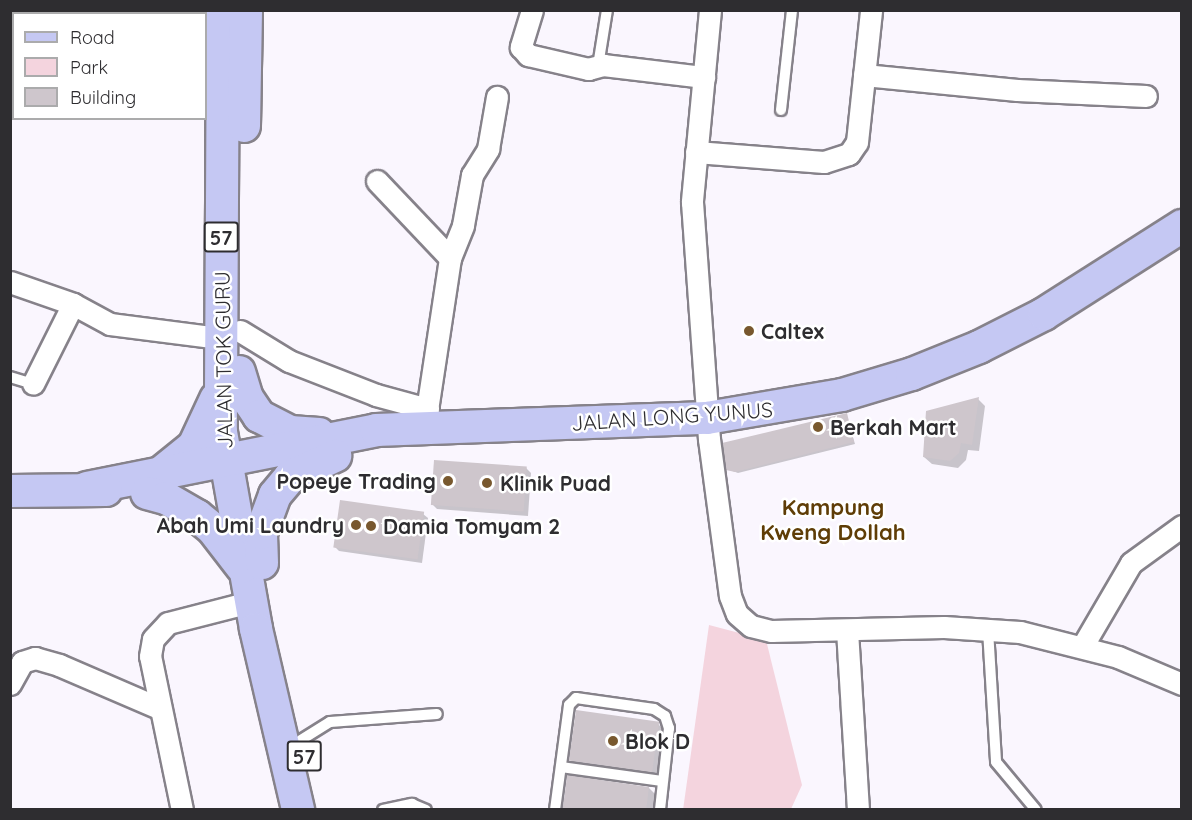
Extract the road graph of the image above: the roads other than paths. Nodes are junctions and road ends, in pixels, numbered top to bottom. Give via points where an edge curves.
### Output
1 (223, 10) edge
2 (246, 10) edge
3 (532, 10) edge
4 (607, 10) edge
5 (710, 10) edge
6 (792, 10) edge
7 (871, 10) edge
8 (598, 66) junction
9 (864, 75) junction
10 (704, 77) junction
11 (1146, 96) dead end
12 (497, 97) dead end
13 (214, 100) edge
14 (781, 110) dead end
15 (696, 152) junction
16 (377, 181) dead end
17 (1182, 226) edge
18 (450, 258) junction
19 (10, 282) edge
20 (73, 304) junction
21 (230, 334) junction
22 (230, 373) junction
23 (10, 377) edge
24 (33, 384) joint
25 (707, 418) junction
26 (420, 423) junction
27 (340, 445) junction
28 (238, 470) junction
29 (153, 484) junction
30 (16, 486) edge
31 (1182, 526) edge
32 (253, 567) junction
33 (250, 602) junction
34 (847, 630) junction
35 (987, 630) junction
36 (1082, 647) junction
37 (10, 684) edge
38 (1182, 684) edge
39 (159, 708) junction
40 (437, 714) dead end
41 (301, 740) junction
42 (561, 767) junction
43 (662, 781) junction
44 (182, 810) edge
45 (298, 810) edge
46 (318, 810) edge
47 (383, 810) edge
48 (426, 810) edge
49 (555, 810) edge
50 (660, 810) edge
51 (858, 810) edge
52 (1036, 810) edge

1 - 13 main road, JALAN TOK GURU / 57
2 - 21 main road, JALAN TOK GURU / 57
3 - 8 street via 522,43 524,53 588,69
4 - 8 lane
5 - 10 street
6 - 14 lane
7 - 9 street
8 - 10 street
9 - 11 street via 1017,90
9 - 15 street via 857,142 839,160
10 - 15 street
12 - 18 street via 488,149 472,175 463,225
13 - 21 main road, JALAN TOK GURU / 57
15 - 25 street via 692,202
16 - 18 street
17 - 25 main road, JALAN LONG YUNUS via 1044,314 970,351 842,395
18 - 26 street
19 - 20 street
20 - 21 street via 110,324
20 - 24 street
21 - 22 main road, JALAN TOK GURU / 57
21 - 26 street via 376,395
22 - 27 main road via 259,416 273,426
22 - 28 main road, JALAN TOK GURU / 57 via 221,432
22 - 29 main road via 206,428 188,453
23 - 24 lane
25 - 26 main road, JALAN LONG YUNUS
25 - 34 street via 730,596 737,614 751,626 771,631
26 - 27 main road, JALAN LONG YUNUS
27 - 28 main road, JALAN LONG YUNUS
27 - 32 main road via 290,477 275,495
28 - 29 main road, JALAN LONG YUNUS
28 - 32 main road, JALAN TOK GURU / 57
29 - 30 main road, JALAN LONG YUNUS via 87,488
29 - 32 main road via 212,528
31 - 36 street via 1131,563
32 - 33 main road, JALAN TOK GURU / 57
32 - 41 main road, JALAN TOK GURU / 57
33 - 39 street via 168,623 153,639 150,656
33 - 45 main road, JALAN TOK GURU / 57
34 - 35 street
34 - 51 street
35 - 36 street via 1020,632
35 - 52 lane via 996,762
36 - 38 street via 1118,657
37 - 39 street via 22,662 35,658
39 - 44 street
40 - 41 lane via 330,722
41 - 46 main road, JALAN TOK GURU / 57
42 - 43 lane
42 - 43 lane via 569,705 580,698 661,712 669,728
42 - 49 lane
43 - 50 lane
47 - 48 lane via 412,804

